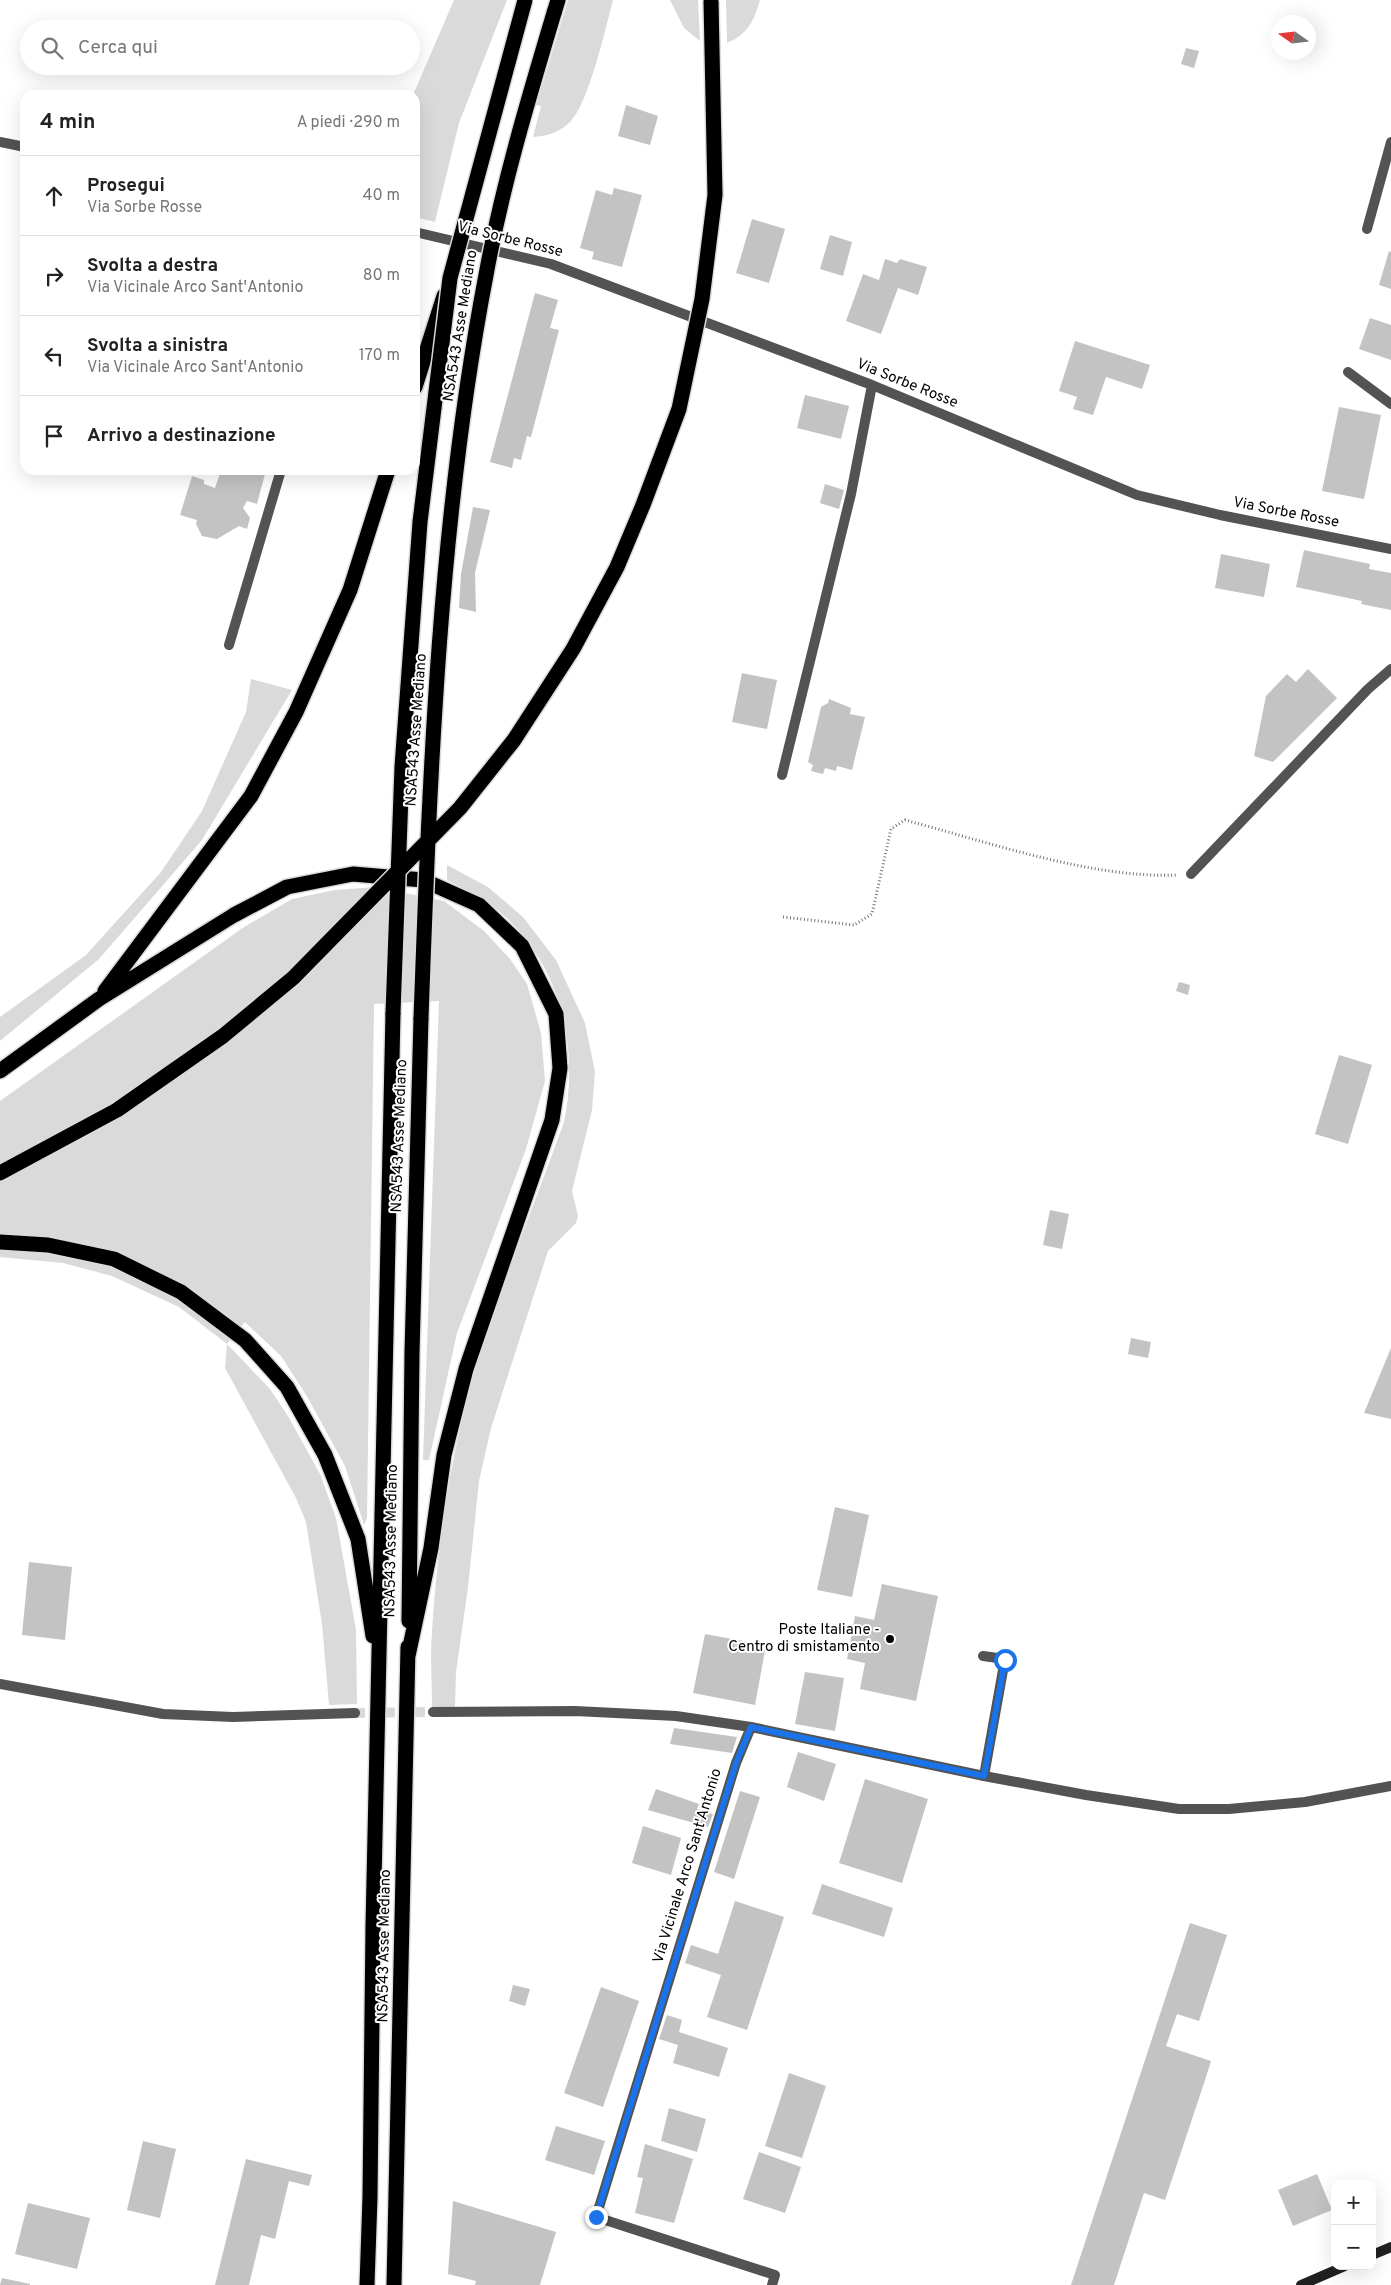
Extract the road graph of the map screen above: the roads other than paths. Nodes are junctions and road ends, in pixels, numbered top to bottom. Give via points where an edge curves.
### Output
1 (525, 0) edge
2 (711, 0) edge
3 (556, 7) edge
4 (0, 142) edge
5 (1391, 142) edge
6 (20, 146) edge
7 (1367, 229) dead end
8 (420, 233) edge
9 (450, 278) junction
10 (420, 371) edge
11 (1348, 372) dead end
12 (872, 385) junction
13 (1391, 404) edge
14 (280, 475) edge
15 (386, 475) edge
16 (1391, 549) edge
17 (229, 646) dead end
18 (1391, 669) edge
19 (782, 775) dead end
20 (1191, 874) road end
21 (98, 999) junction
22 (0, 1072) edge
23 (0, 1173) edge
24 (0, 1242) edge
25 (408, 1656) junction
26 (982, 1656) dead end
27 (379, 1672) junction
28 (0, 1684) edge
29 (433, 1712) tunnel mouth
30 (355, 1713) tunnel mouth
31 (751, 1727) junction
32 (984, 1776) junction
33 (1391, 1786) edge
34 (1391, 2247) edge
35 (1376, 2253) edge
36 (1336, 2270) edge
37 (366, 2285) edge
38 (394, 2285) edge
39 (772, 2285) edge
40 (1301, 2285) edge

1 - 9 highway, NSA543 Asse Mediano, bridge
2 - 23 highway, bridge via 715,195 702,299 678,409 643,504 617,567 573,649 514,740 460,808 293,978 224,1036 117,1110
3 - 25 highway, NSA543 Asse Mediano, bridge via 516,142 486,275 460,441 444,595 430,778 421,1018
4 - 6 street
5 - 7 street
8 - 12 street, Via Sorbe Rosse via 551,264
9 - 10 highway, bridge
9 - 27 highway, NSA543 Asse Mediano, bridge via 418,540 402,767 393,1014
11 - 13 street
12 - 16 street, Via Sorbe Rosse via 1137,495
12 - 19 street via 851,494
14 - 17 street
15 - 21 highway via 350,590 296,712 251,796
18 - 20 street
21 - 22 highway
21 - 25 highway via 234,915 287,887 353,874 423,880 479,905 522,946 556,1014 560,1068 552,1120 466,1369 444,1454 431,1548
24 - 27 highway via 48,1245 114,1260 181,1292 245,1340 287,1388 325,1455 358,1539
25 - 38 highway, NSA543 Asse Mediano
26 - 32 street via 1005,1660
27 - 37 highway, NSA543 Asse Mediano
28 - 30 street via 163,1714 233,1717
29 - 31 street via 575,1711 667,1716
31 - 32 street
31 - 39 street, Via Vicinale Arco Sant'Antonio via 736,1763 596,2217 775,2275
32 - 33 street via 1179,1809 1229,1809 1305,1802
34 - 35 street
36 - 40 street

